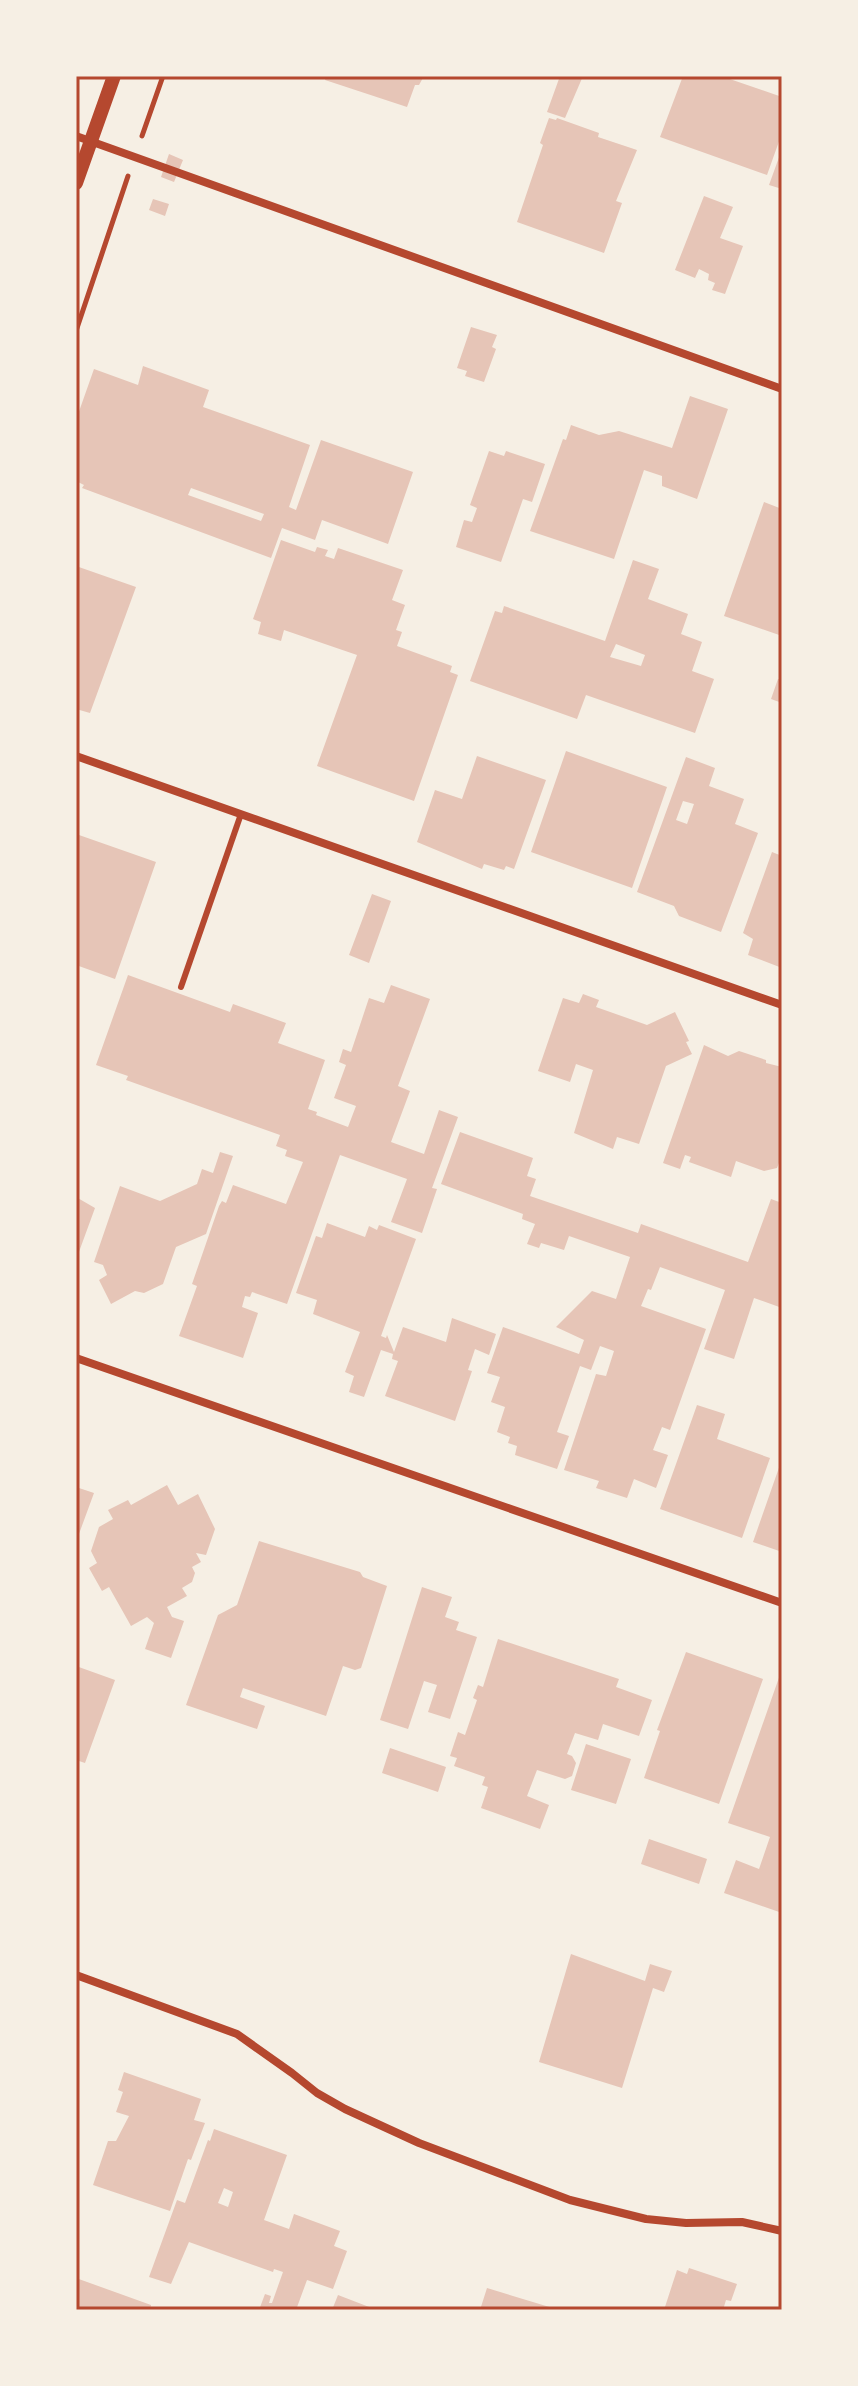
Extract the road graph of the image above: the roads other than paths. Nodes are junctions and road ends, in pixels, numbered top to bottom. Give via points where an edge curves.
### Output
1 (114, 76) edge
2 (76, 136) edge
3 (91, 140) junction
4 (76, 183) edge
5 (782, 389) edge
6 (76, 756) edge
7 (241, 814) junction
8 (181, 987) dead end
9 (782, 1005) edge
10 (76, 1358) edge
11 (782, 1603) edge
12 (76, 1975) edge
13 (782, 2231) edge

1 - 3 street
2 - 3 street
3 - 4 street
3 - 5 street
6 - 7 street
7 - 8 lane
7 - 9 street
10 - 11 street
12 - 13 street via 237,2034 345,2109 570,2200 646,2219 742,2222

